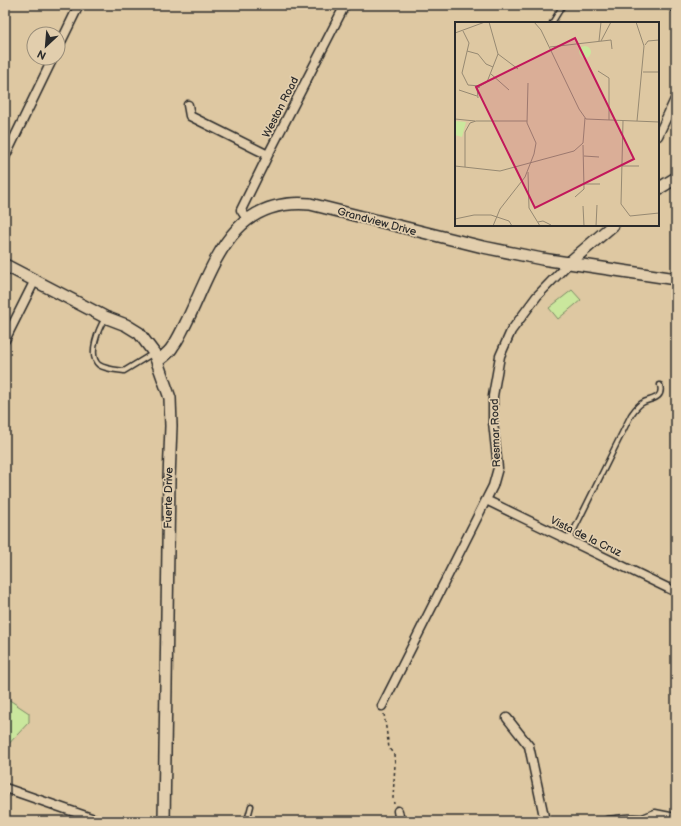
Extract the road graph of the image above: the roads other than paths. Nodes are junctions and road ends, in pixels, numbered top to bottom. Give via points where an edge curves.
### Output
1 (79, 5) edge
2 (345, 5) edge
3 (563, 5) edge
4 (666, 5) edge
5 (676, 10) edge
6 (553, 22) edge
7 (66, 32) edge
8 (49, 66) edge
9 (676, 96) edge
10 (188, 105) dead end
11 (659, 134) edge
12 (268, 155) junction
13 (5, 156) edge
14 (676, 178) edge
15 (659, 188) edge
16 (247, 219) junction
17 (612, 226) edge
18 (570, 262) junction
19 (5, 265) edge
20 (35, 280) junction
21 (676, 280) edge
22 (105, 318) junction
23 (5, 340) edge
24 (156, 357) junction
25 (660, 385) dead end
26 (486, 500) junction
27 (569, 540) junction
28 (676, 592) edge
29 (382, 706) road end
30 (508, 718) dead end
31 (5, 788) edge
32 (251, 806) dead end
33 (398, 811) road end
34 (676, 816) edge
35 (643, 819) junction
36 (100, 821) edge
37 (164, 821) edge
38 (247, 821) edge
39 (400, 821) edge
40 (545, 821) edge
41 (607, 821) edge
42 (652, 821) edge

1 - 7 street
2 - 12 street, Weston Road
3 - 6 lane
4 - 5 lane
8 - 13 street
9 - 11 street
10 - 12 street via 190,116
12 - 16 street, Weston Road via 242,210
14 - 15 street
16 - 18 street, Grandview Drive via 272,207 291,203 310,204 482,247
16 - 24 street, Grandview Drive via 227,240 173,348
17 - 18 street, Resmar Road
18 - 21 street, Grandview Drive
18 - 26 street, Resmar Road via 537,296 511,331 500,356 493,396 498,468
19 - 20 street, Fuerte Drive
20 - 22 street, Fuerte Drive
20 - 23 street
22 - 24 street, Fuerte Drive via 126,325 139,333
22 - 24 lane via 94,346 95,359 100,365 124,371
24 - 37 street, Fuerte Drive via 170,398 171,426 168,479
25 - 27 lane via 660,394 655,399 642,402 631,415
26 - 27 street, Vista de la Cruz
26 - 29 street, Resmar Road
27 - 28 street, Vista de la Cruz
30 - 40 street via 529,746
31 - 36 street
32 - 38 lane
33 - 39 street
34 - 35 street via 675,818 654,814
35 - 41 street via 624,818
35 - 42 street

